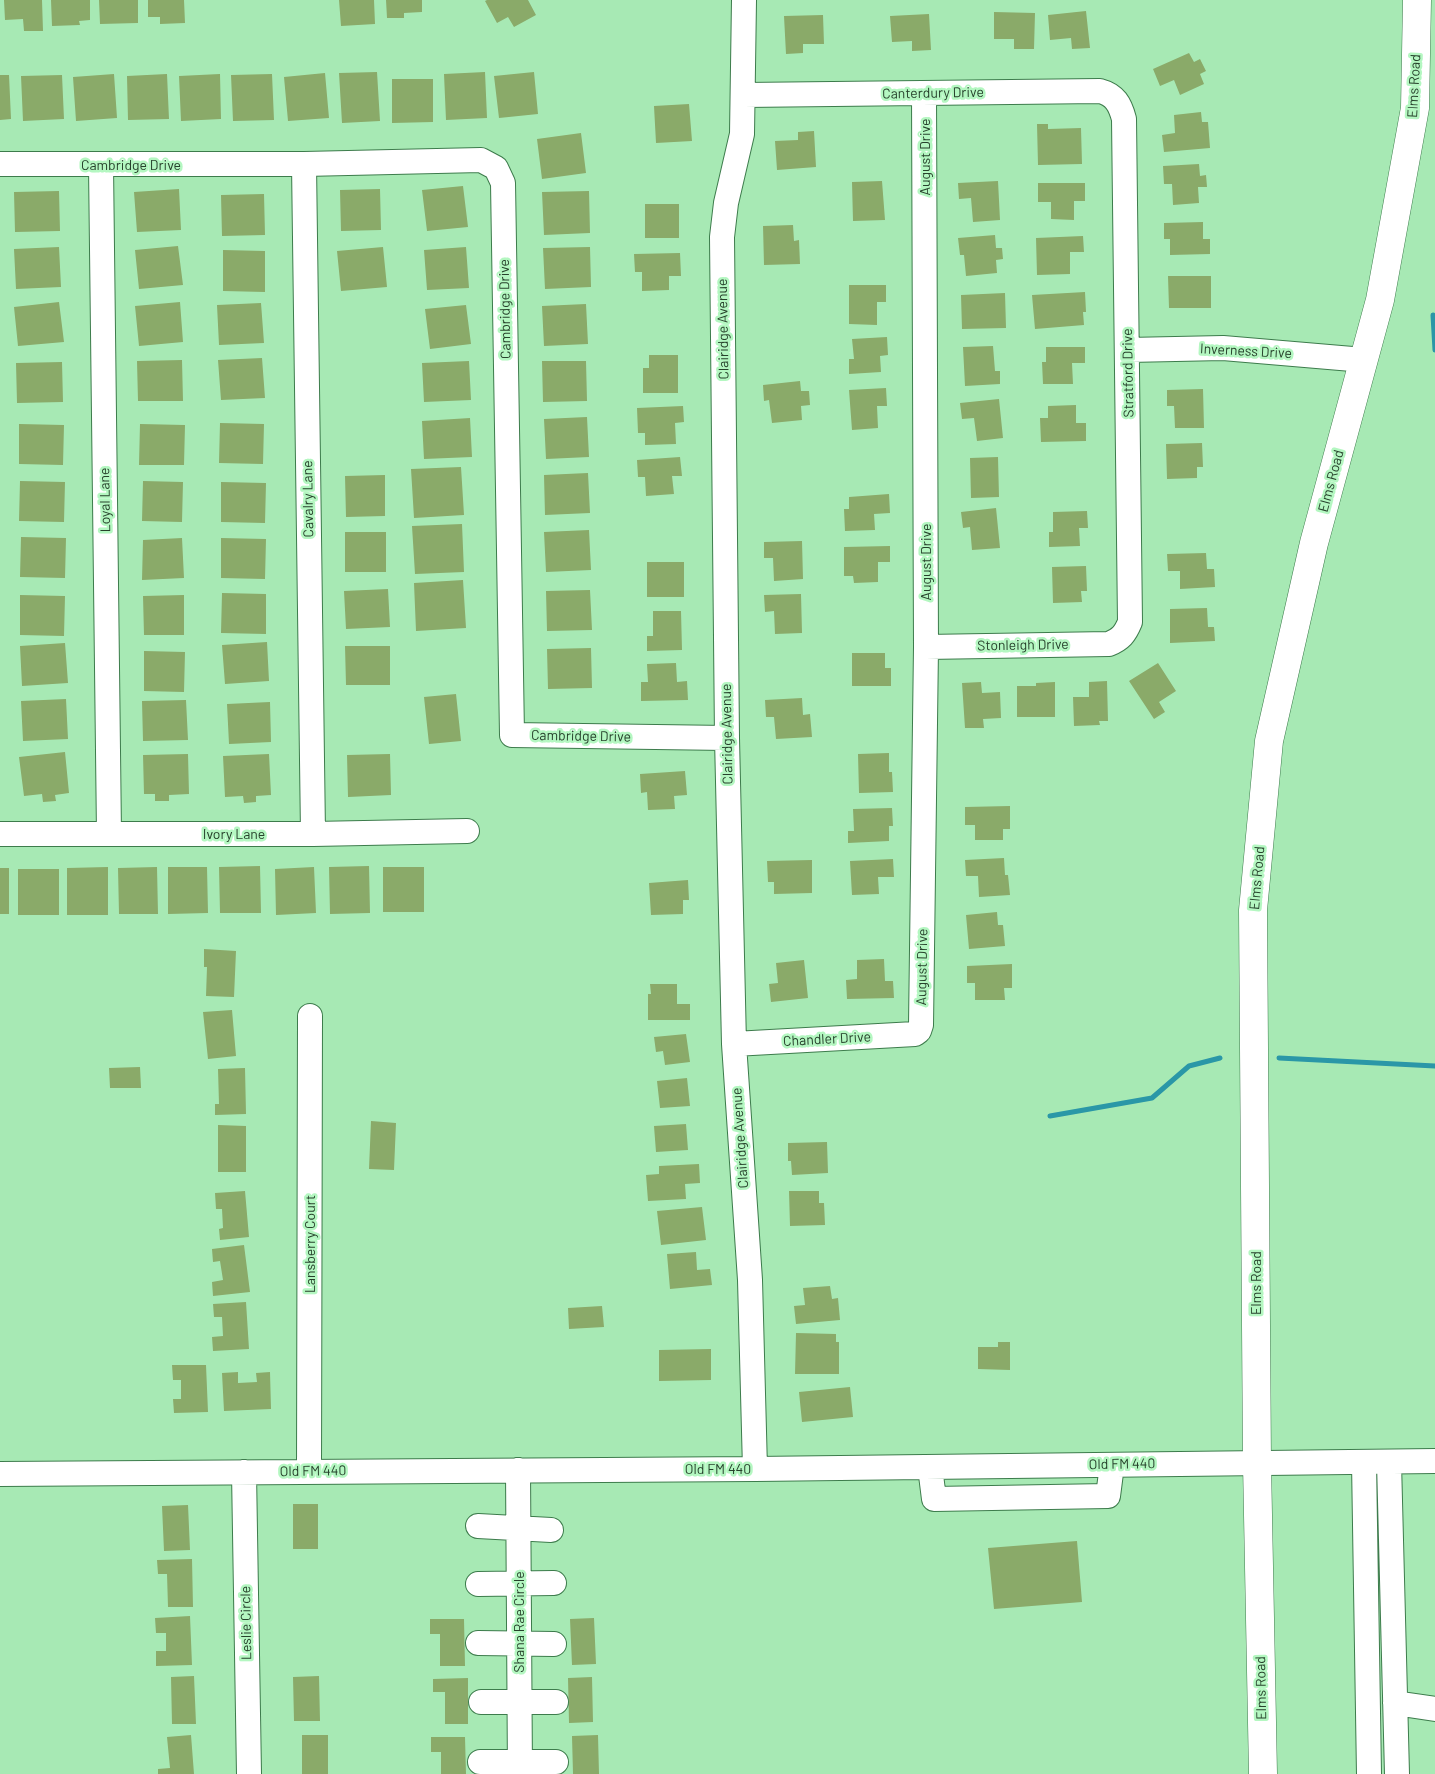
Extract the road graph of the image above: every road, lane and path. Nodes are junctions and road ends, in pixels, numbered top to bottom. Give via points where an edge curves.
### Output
1 (744, 0) edge
2 (1417, 0) edge
3 (924, 93) junction
4 (744, 95) junction
5 (1118, 103) joint
6 (0, 164) edge
7 (304, 164) junction
8 (101, 165) junction
9 (1128, 350) junction
10 (1364, 360) junction
11 (1119, 640) joint
12 (926, 647) junction
13 (727, 738) junction
14 (467, 831) dead end
15 (0, 834) edge
16 (109, 834) junction
17 (313, 834) junction
18 (310, 1016) dead end
19 (919, 1031) joint
20 (734, 1044) junction
21 (1435, 1461) edge
22 (1364, 1462) junction
23 (1389, 1462) junction
24 (1257, 1463) junction
25 (1112, 1464) junction
26 (930, 1467) junction
27 (754, 1469) junction
28 (518, 1470) junction
29 (309, 1471) junction
30 (244, 1472) junction
31 (0, 1474) edge
32 (478, 1526) dead end
33 (519, 1528) junction
34 (552, 1530) dead end
35 (519, 1583) junction
36 (554, 1583) dead end
37 (478, 1584) dead end
38 (478, 1643) dead end
39 (519, 1643) junction
40 (554, 1644) dead end
41 (481, 1702) dead end
42 (519, 1702) junction
43 (556, 1702) dead end
44 (1395, 1704) junction
45 (1435, 1709) edge
46 (480, 1762) dead end
47 (556, 1762) dead end
48 (520, 1768) edge
49 (249, 1774) edge
50 (1263, 1774) edge
51 (1369, 1774) edge
52 (1397, 1774) edge

1 - 4 street, Clairidge Avenue
2 - 10 main road, Elms Road via 1415,108 1380,300
3 - 4 street, Canterdury Drive
3 - 5 street, Canterdury Drive via 1100,91 1108,93
3 - 12 street, August Drive
4 - 13 street, Clairidge Avenue via 742,134 726,203 722,237
5 - 9 street, Stratford Drive via 1124,119
6 - 8 street, Cambridge Drive
7 - 8 street, Cambridge Drive
7 - 13 street, Cambridge Drive via 481,160 496,168 503,182 512,735
7 - 17 street, Cavalry Lane
8 - 16 street, Loyal Lane
9 - 10 street, Inverness Drive via 1223,348
9 - 11 street, Stratford Drive via 1130,622
10 - 24 main road, Elms Road via 1314,543 1268,751 1253,910
11 - 12 street, Stonleigh Drive via 1109,644
12 - 19 street, August Drive
13 - 20 street, Clairidge Avenue
14 - 17 street, Ivory Lane
15 - 16 street, Ivory Lane
16 - 17 street, Ivory Lane
18 - 29 street, Lansberry Court
19 - 20 street, Chandler Drive via 914,1034
20 - 27 street, Clairidge Avenue via 750,1280
21 - 23 street, Old FM 440
22 - 23 street, Old FM 440
22 - 24 street, Old FM 440
22 - 51 street
23 - 44 street
24 - 25 street, Old FM 440
24 - 50 main road, Elms Road
25 - 26 street, Old FM 440
25 - 26 street via 1108,1496 934,1499
26 - 27 street, Old FM 440
27 - 28 street, Old FM 440
28 - 29 street, Old FM 440
28 - 33 street, Shana Rae Circle
29 - 30 street, Old FM 440
30 - 31 street, Old FM 440
30 - 49 street, Leslie Circle
32 - 33 street
33 - 34 street
33 - 35 street, Shana Rae Circle
35 - 36 street
35 - 37 street
35 - 39 street, Shana Rae Circle
38 - 39 street
39 - 40 street
39 - 42 street, Shana Rae Circle
41 - 42 street
42 - 43 street
42 - 48 street, Shana Rae Circle
44 - 45 street
44 - 52 street
46 - 48 street
47 - 48 street

